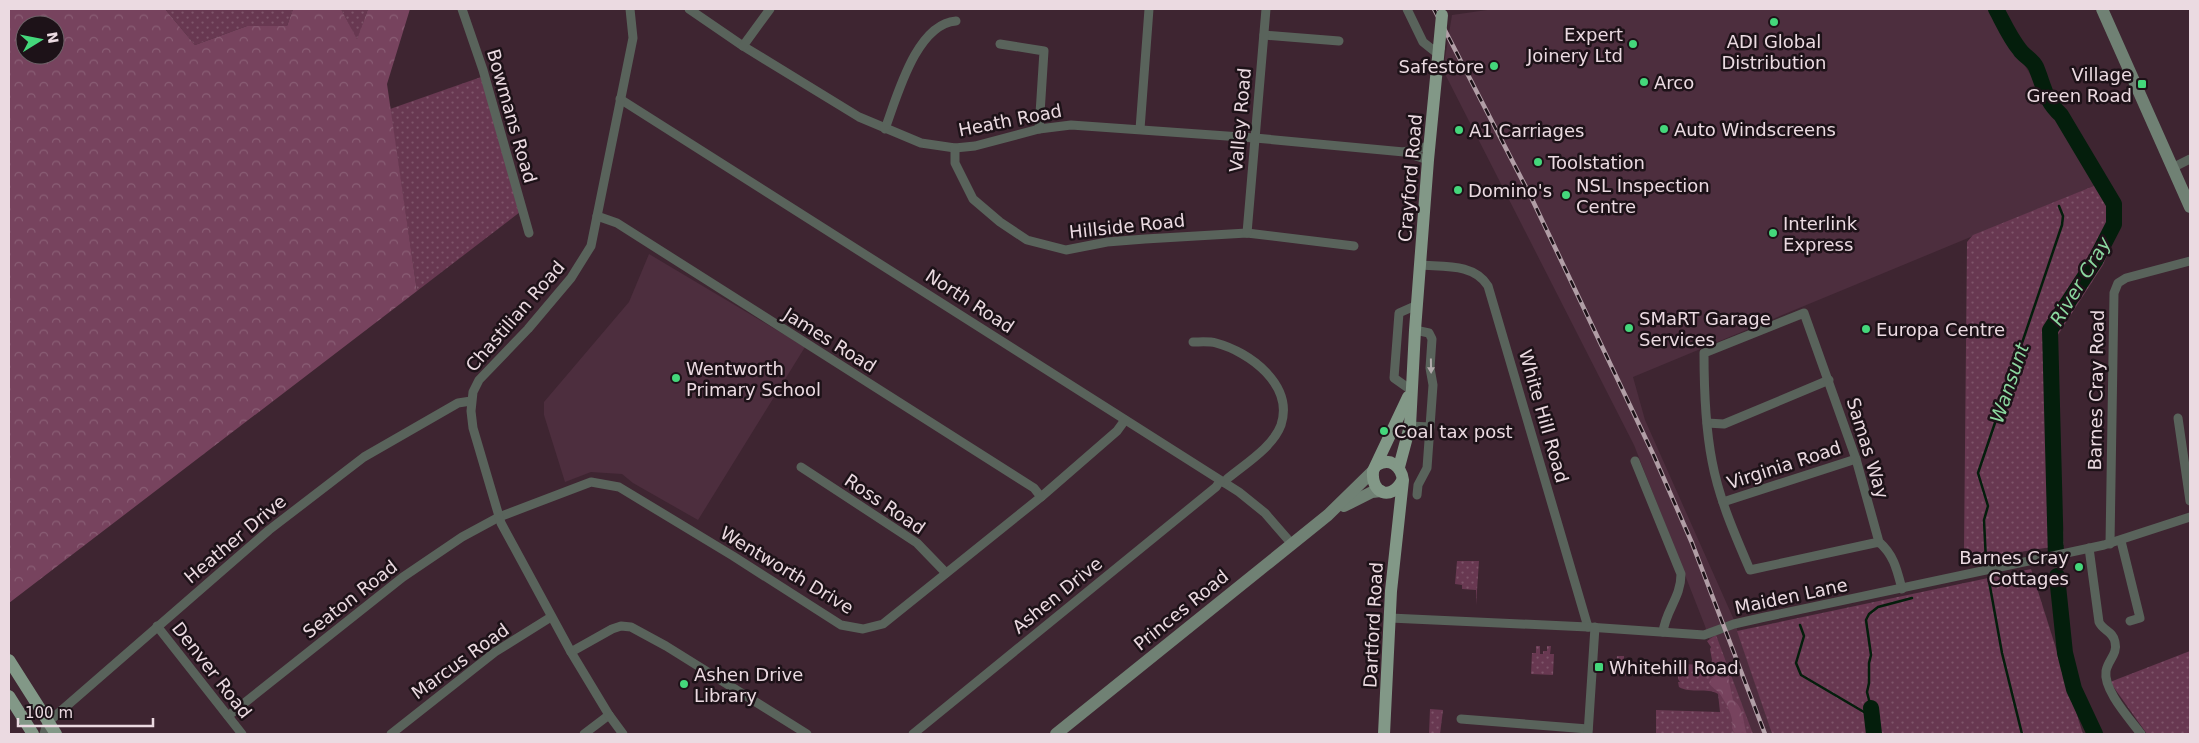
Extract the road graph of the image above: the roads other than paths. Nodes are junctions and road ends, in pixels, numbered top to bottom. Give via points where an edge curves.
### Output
1 (462, 9) edge
2 (630, 9) edge
3 (690, 9) edge
4 (770, 9) edge
5 (1149, 9) edge
6 (1266, 9) edge
7 (1407, 9) edge
8 (2102, 9) edge
9 (1445, 11) edge
10 (956, 21) dead end
11 (1264, 35) junction
12 (1339, 41) dead end
13 (1000, 44) dead end
14 (744, 46) junction
15 (1439, 50) junction
16 (620, 99) junction
17 (884, 129) junction
18 (1039, 129) junction
19 (1140, 129) junction
20 (1254, 138) junction
21 (1429, 146) junction
22 (955, 148) junction
23 (1404, 152) junction
24 (2190, 159) edge
25 (1428, 160) junction
26 (2172, 168) junction
27 (2190, 207) edge
28 (597, 216) junction
29 (529, 233) dead end
30 (1246, 233) junction
31 (1354, 246) dead end
32 (2190, 261) edge
33 (1420, 265) junction
34 (1417, 305) junction
35 (1415, 330) junction
36 (1193, 342) dead end
37 (1829, 380) junction
38 (1411, 390) junction
39 (471, 400) junction
40 (2178, 418) dead end
41 (1125, 420) junction
42 (1707, 423) junction
43 (1410, 426) junction
44 (1430, 427) junction
45 (1856, 459) junction
46 (1635, 461) dead end
47 (801, 467) dead end
48 (1375, 468) junction
49 (1401, 474) junction
50 (1222, 482) junction
51 (1384, 492) junction
52 (1417, 495) dead end
53 (1041, 497) junction
54 (2190, 501) edge
55 (1723, 502) junction
56 (1328, 515) junction
57 (2190, 517) edge
58 (499, 518) junction
59 (1398, 518) junction
60 (2121, 541) junction
61 (1879, 542) junction
62 (1291, 543) junction
63 (2110, 544) junction
64 (2089, 548) junction
65 (946, 573) junction
66 (1902, 589) junction
67 (551, 617) junction
68 (1390, 618) junction
69 (2130, 621) dead end
70 (157, 626) junction
71 (1592, 627) junction
72 (1663, 632) junction
73 (571, 652) junction
74 (9, 660) edge
75 (9, 696) edge
76 (609, 715) junction
77 (228, 716) junction
78 (1461, 719) dead end
79 (45, 728) edge
80 (1588, 732) edge
81 (33, 734) edge
82 (56, 734) edge
83 (242, 734) edge
84 (391, 734) edge
85 (584, 734) edge
86 (623, 734) edge
87 (807, 734) edge
88 (913, 734) edge
89 (1056, 734) edge
90 (1384, 734) edge
91 (2141, 734) edge

1 - 29 street, Bowmans Road
2 - 16 street, Chastilian Road via 633,38
3 - 14 street, Heath Road
4 - 14 street
5 - 19 street
6 - 11 street, Valley Road
7 - 15 street via 1424,42
8 - 26 main road
9 - 15 main road, Crayford Road, bridge
10 - 17 street via 939,26 917,49
11 - 12 street
11 - 20 street, Valley Road
13 - 18 street via 1044,51
14 - 17 street, Heath Road
15 - 21 main road, Crayford Road
16 - 28 street, Chastilian Road
16 - 41 street, North Road
17 - 22 street, Heath Road via 921,143
18 - 19 street, Heath Road via 1071,124
18 - 22 street, Heath Road
19 - 20 street, Heath Road
20 - 23 street, Heath Road
20 - 30 street, Valley Road
21 - 23 street, Heath Road
21 - 25 main road, Crayford Road
22 - 30 street, Hillside Road via 956,163 973,199 1027,240 1066,250 1145,238
23 - 25 street, Heath Road
24 - 26 street
25 - 33 main road, Crayford Road
26 - 27 main road
28 - 39 street, Chastilian Road via 591,246 582,263 528,329 479,380
28 - 53 street, James Road via 617,223 1034,488
30 - 31 street, Hillside Road
32 - 63 street, Barnes Cray Road via 2125,279 2114,293
33 - 34 main road, Crayford Road
33 - 71 street, White Hill Road via 1470,270 1482,277 1488,286
34 - 35 main road, Crayford Road
34 - 38 street via 1399,313 1394,378
35 - 38 main road, Crayford Road
35 -> 44 street via 1429,333 1432,339 1430,368 1434,385
36 - 50 street, Ashen Drive via 1216,343 1247,357 1265,371 1279,389 1284,407 1281,425 1271,442
37 - 42 street via 1724,424
37 - 42 street, Samas Way via 1804,313 1704,353
37 - 45 street, Samas Way
38 - 43 main road, Crayford Road
38 - 48 main road, Crayford Road
39 - 58 street, Chastilian Road via 473,428
39 - 70 street, Heather Drive via 458,402 364,457 269,530
40 - 54 street
41 - 50 street, North Road
41 - 53 street, Wentworth Drive via 1118,431
42 - 55 street via 1712,462
43 - 44 street
43 - 49 main road, Crayford Road
44 - 52 street via 1427,468 1418,485
45 - 55 street, Virginia Road
45 - 61 street, Samas Way
46 - 72 street via 1681,574 1681,588 1668,610
47 - 65 street, Ross Road via 917,543
48 - 49 main road via 1383,462 1391,462
48 - 51 main road via 1374,486
48 - 56 main road, Princes Road
49 - 51 main road via 1398,488
49 - 59 main road, Dartford Road
50 - 62 street, North Road via 1258,506
50 - 88 street, Ashen Drive
51 - 56 main road, Princes Road via 1361,497
51 - 59 main road, Dartford Road via 1391,498
53 - 65 street, Wentworth Drive
55 - 61 street via 1750,570
56 - 62 main road, Princes Road
57 - 60 street, Maiden Lane
58 - 65 street, Wentworth Drive via 591,482 618,487 841,625 863,629 883,624
58 - 67 street, Chastilian Road
58 - 77 street, Seaton Road via 462,537 408,573
59 - 68 main road, Dartford Road
60 - 63 street, Maiden Lane
60 - 69 street via 2141,622
61 - 66 street, Samas Way via 1889,551
62 - 89 main road, Princes Road
63 - 64 street, Maiden Lane
64 - 66 street, Maiden Lane
64 - 91 street via 2100,624 2115,641 2115,653 2106,670 2109,688
66 - 72 street, Maiden Lane via 1741,622 1704,635
67 - 73 street, Chastilian Road
67 - 84 street, Marcus Road via 495,652
68 - 71 street, Maiden Lane
68 - 90 main road, Dartford Road
70 - 77 street, Denver Road
70 - 79 street, Heather Drive
71 - 72 street, Maiden Lane
71 - 80 street
73 - 76 street, Chastilian Road
73 - 87 street via 612,629 631,627
74 - 79 main road
75 - 81 main road
76 - 85 street
76 - 86 street, Chastilian Road
77 - 83 street, Denver Road
78 - 80 street
79 - 82 main road

